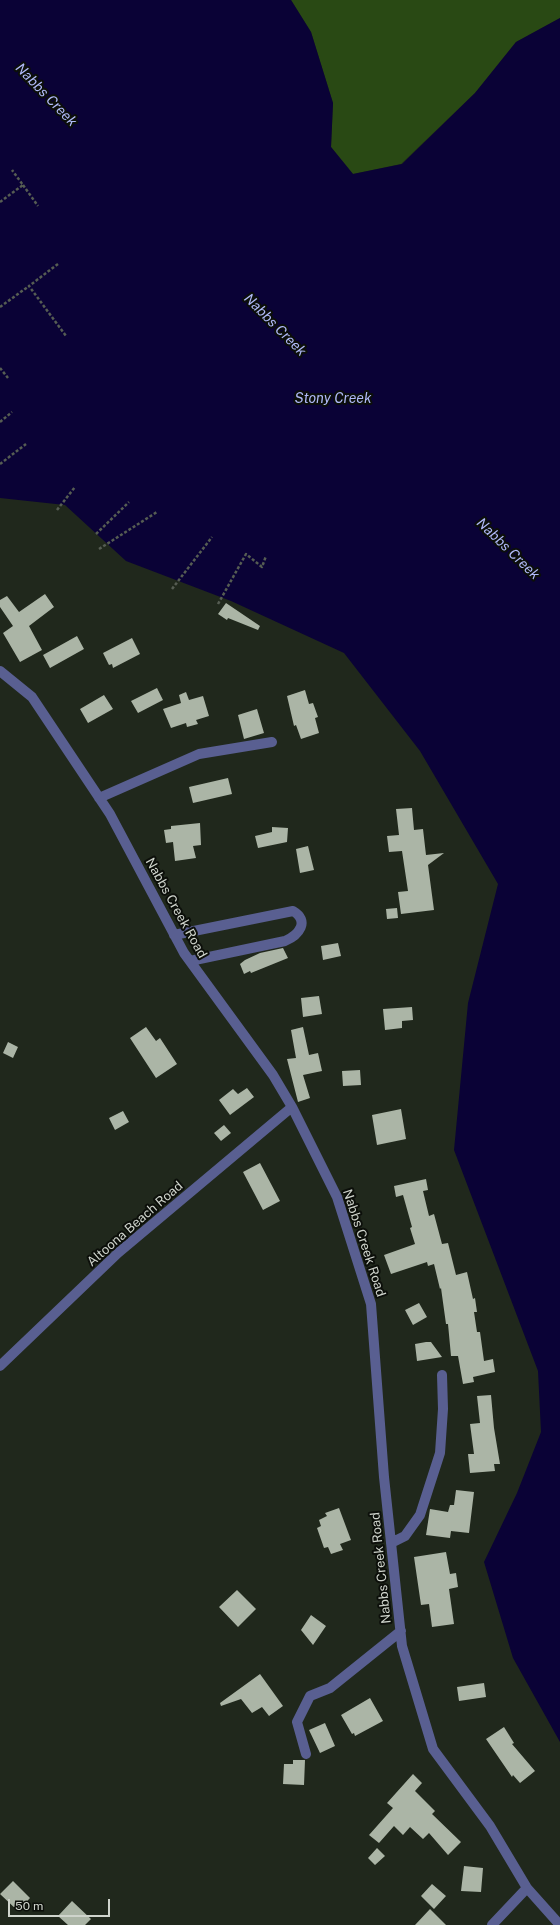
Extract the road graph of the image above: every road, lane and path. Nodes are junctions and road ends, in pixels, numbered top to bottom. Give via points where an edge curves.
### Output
1 (12, 170) dead end
2 (23, 185) junction
3 (0, 202) edge
4 (38, 206) dead end
5 (58, 264) dead end
6 (29, 286) junction
7 (0, 307) edge
8 (66, 336) dead end
9 (0, 368) edge
10 (8, 378) dead end
11 (12, 412) dead end
12 (0, 422) edge
13 (26, 444) dead end
14 (0, 464) edge
15 (74, 487) dead end
16 (129, 502) dead end
17 (57, 510) dead end
18 (157, 512) dead end
19 (96, 534) dead end
20 (212, 536) dead end
21 (99, 549) dead end
22 (266, 556) dead end
23 (172, 590) dead end
24 (218, 604) dead end
25 (0, 671) edge
26 (272, 742) dead end
27 (99, 798) junction
28 (174, 935) junction
29 (190, 961) junction
30 (292, 1107) junction
31 (0, 1366) edge
32 (442, 1375) dead end
33 (391, 1543) junction
34 (401, 1632) junction
35 (306, 1754) dead end
36 (527, 1888) junction
37 (492, 1925) edge
38 (560, 1925) edge

1 - 2 path
2 - 3 path
2 - 4 path
5 - 6 path
6 - 7 path
6 - 8 path
9 - 10 path
11 - 12 path
13 - 14 path
15 - 17 path
16 - 19 path
18 - 21 path
20 - 23 path
22 - 24 path via 262,567 246,554
25 - 27 street, Nabbs Creek Road via 32,697
26 - 27 street via 199,754
27 - 28 street, Nabbs Creek Road
28 - 29 street, Nabbs Creek Road
28 - 29 street via 293,911 302,921 295,936 285,940
29 - 30 street, Nabbs Creek Road via 273,1075
30 - 31 street, Altoona Beach Road via 118,1253
30 - 33 street, Nabbs Creek Road via 337,1196 371,1304
32 - 33 street via 440,1452 420,1515 405,1536
33 - 34 street, Nabbs Creek Road
34 - 35 street via 330,1688 310,1696 297,1722
34 - 36 street, Nabbs Creek Road via 402,1646 433,1749 490,1826
36 - 37 street
36 - 38 street, Nabbs Creek Road

